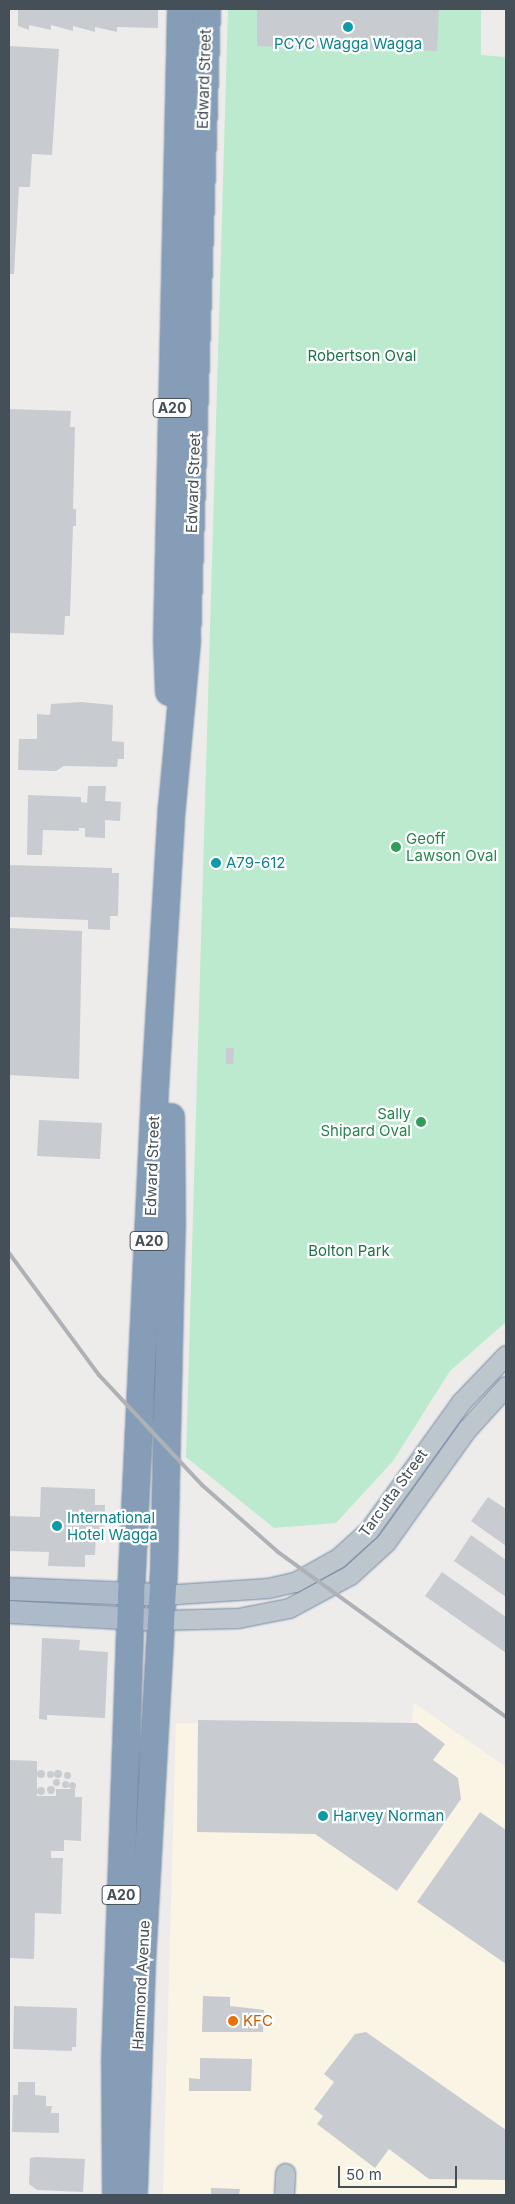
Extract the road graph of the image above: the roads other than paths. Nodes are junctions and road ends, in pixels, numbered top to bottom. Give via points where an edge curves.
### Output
1 (181, 9) edge
2 (207, 9) edge
3 (172, 807) junction
4 (167, 886) junction
5 (506, 1355) edge
6 (506, 1386) edge
7 (9, 1589) edge
8 (162, 1595) junction
9 (131, 1608) junction
10 (9, 1612) edge
11 (160, 1620) junction
12 (285, 2173) dead end
13 (116, 2195) edge
14 (134, 2195) edge
15 (284, 2195) edge

1 - 3 highway, Edward Street / A20 via 167,640
2 - 3 highway, Edward Street / A20 via 187,642
3 - 4 highway, Edward Street / A20
4 - 8 highway, Edward Street / A20 via 172,1226
4 - 9 highway, Edward Street / A20
5 - 8 street, Tarcutta Street via 461,1402 369,1530 338,1558 295,1582 268,1588
6 - 11 street, Tarcutta Street via 467,1429 386,1542 338,1584 308,1600 263,1614 238,1618
7 - 9 main road
8 - 9 main road
8 - 11 highway, Hammond Avenue / A20
9 - 10 main road
9 - 11 main road
9 - 13 highway, Hammond Avenue / A20 via 114,2062
11 - 14 highway, Hammond Avenue / A20
12 - 15 street

